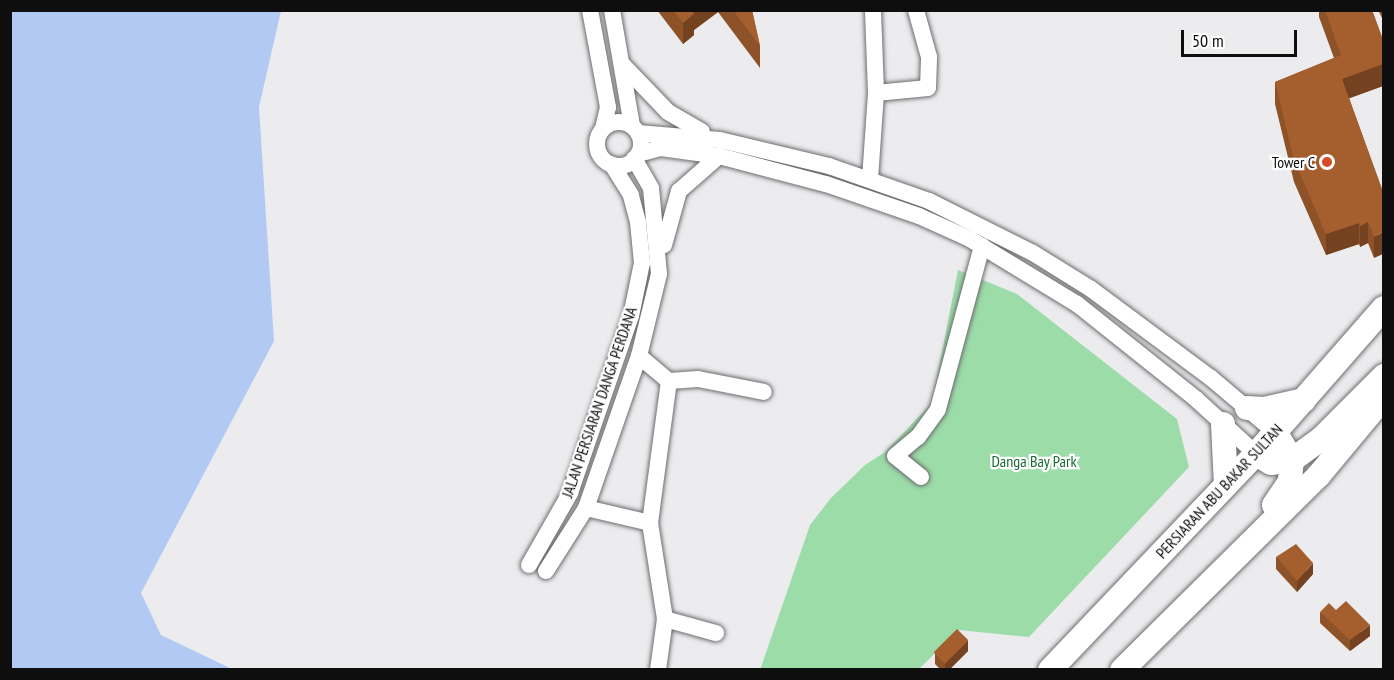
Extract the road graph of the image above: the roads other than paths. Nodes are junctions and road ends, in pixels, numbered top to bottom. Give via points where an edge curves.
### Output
1 (590, 10) edge
2 (612, 10) edge
3 (873, 10) edge
4 (916, 10) edge
5 (622, 64) junction
6 (876, 93) junction
7 (603, 128) junction
8 (635, 129) junction
9 (720, 148) junction
10 (636, 157) junction
11 (612, 165) junction
12 (870, 179) junction
13 (982, 246) junction
14 (659, 274) junction
15 (1383, 308) edge
16 (639, 356) junction
17 (1383, 376) edge
18 (669, 381) junction
19 (764, 392) dead end
20 (1383, 397) edge
21 (1304, 400) junction
22 (1247, 408) junction
23 (1222, 424) junction
24 (1275, 432) junction
25 (1256, 454) junction
26 (1292, 460) junction
27 (921, 477) dead end
28 (1226, 485) junction
29 (586, 508) junction
30 (650, 523) junction
31 (529, 565) dead end
32 (546, 571) dead end
33 (1177, 615) junction
34 (665, 620) junction
35 (716, 633) dead end
36 (658, 669) edge
37 (1050, 669) edge
38 (1122, 669) edge

1 - 7 street via 608,107
2 - 5 street
3 - 6 street
4 - 6 street via 929,57 928,88
5 - 8 street
5 - 9 street via 683,124
6 - 12 street
7 - 8 street via 615,122
7 - 11 street via 597,139 598,151
8 - 9 street
8 - 10 street
9 - 10 street via 661,148
9 - 12 street
9 - 13 street via 920,216
9 - 14 street via 679,191 668,223
10 - 11 street
10 - 14 street, JALAN PERSIARAN DANGA PERDANA via 651,188
11 - 31 street, JALAN PERSIARAN DANGA PERDANA via 631,195 638,222 642,262 633,306 570,493
12 - 22 street via 929,201 1032,253 1100,296
13 - 23 street via 1077,304
13 - 27 street via 938,409 918,437 895,456
14 - 16 street, JALAN PERSIARAN DANGA PERDANA
15 - 21 highway, PERSIARAN ABU BAKAR SULTAN
16 - 18 street
16 - 29 street, JALAN PERSIARAN DANGA PERDANA
17 - 26 highway via 1322,438
18 - 19 street via 698,380
18 - 30 street
20 - 33 highway via 1319,475
21 - 22 highway via 1264,409
21 - 24 highway, PERSIARAN ABU BAKAR SULTAN
22 - 24 street
23 - 25 street
23 - 28 highway
24 - 25 highway, PERSIARAN ABU BAKAR SULTAN
24 - 26 highway
25 - 26 highway via 1271,463
25 - 28 highway, PERSIARAN ABU BAKAR SULTAN
26 - 33 highway via 1290,481 1278,500
28 - 37 highway, PERSIARAN ABU BAKAR SULTAN
29 - 30 street
29 - 32 street, JALAN PERSIARAN DANGA PERDANA
30 - 34 street
33 - 38 highway
34 - 35 street
34 - 36 street

